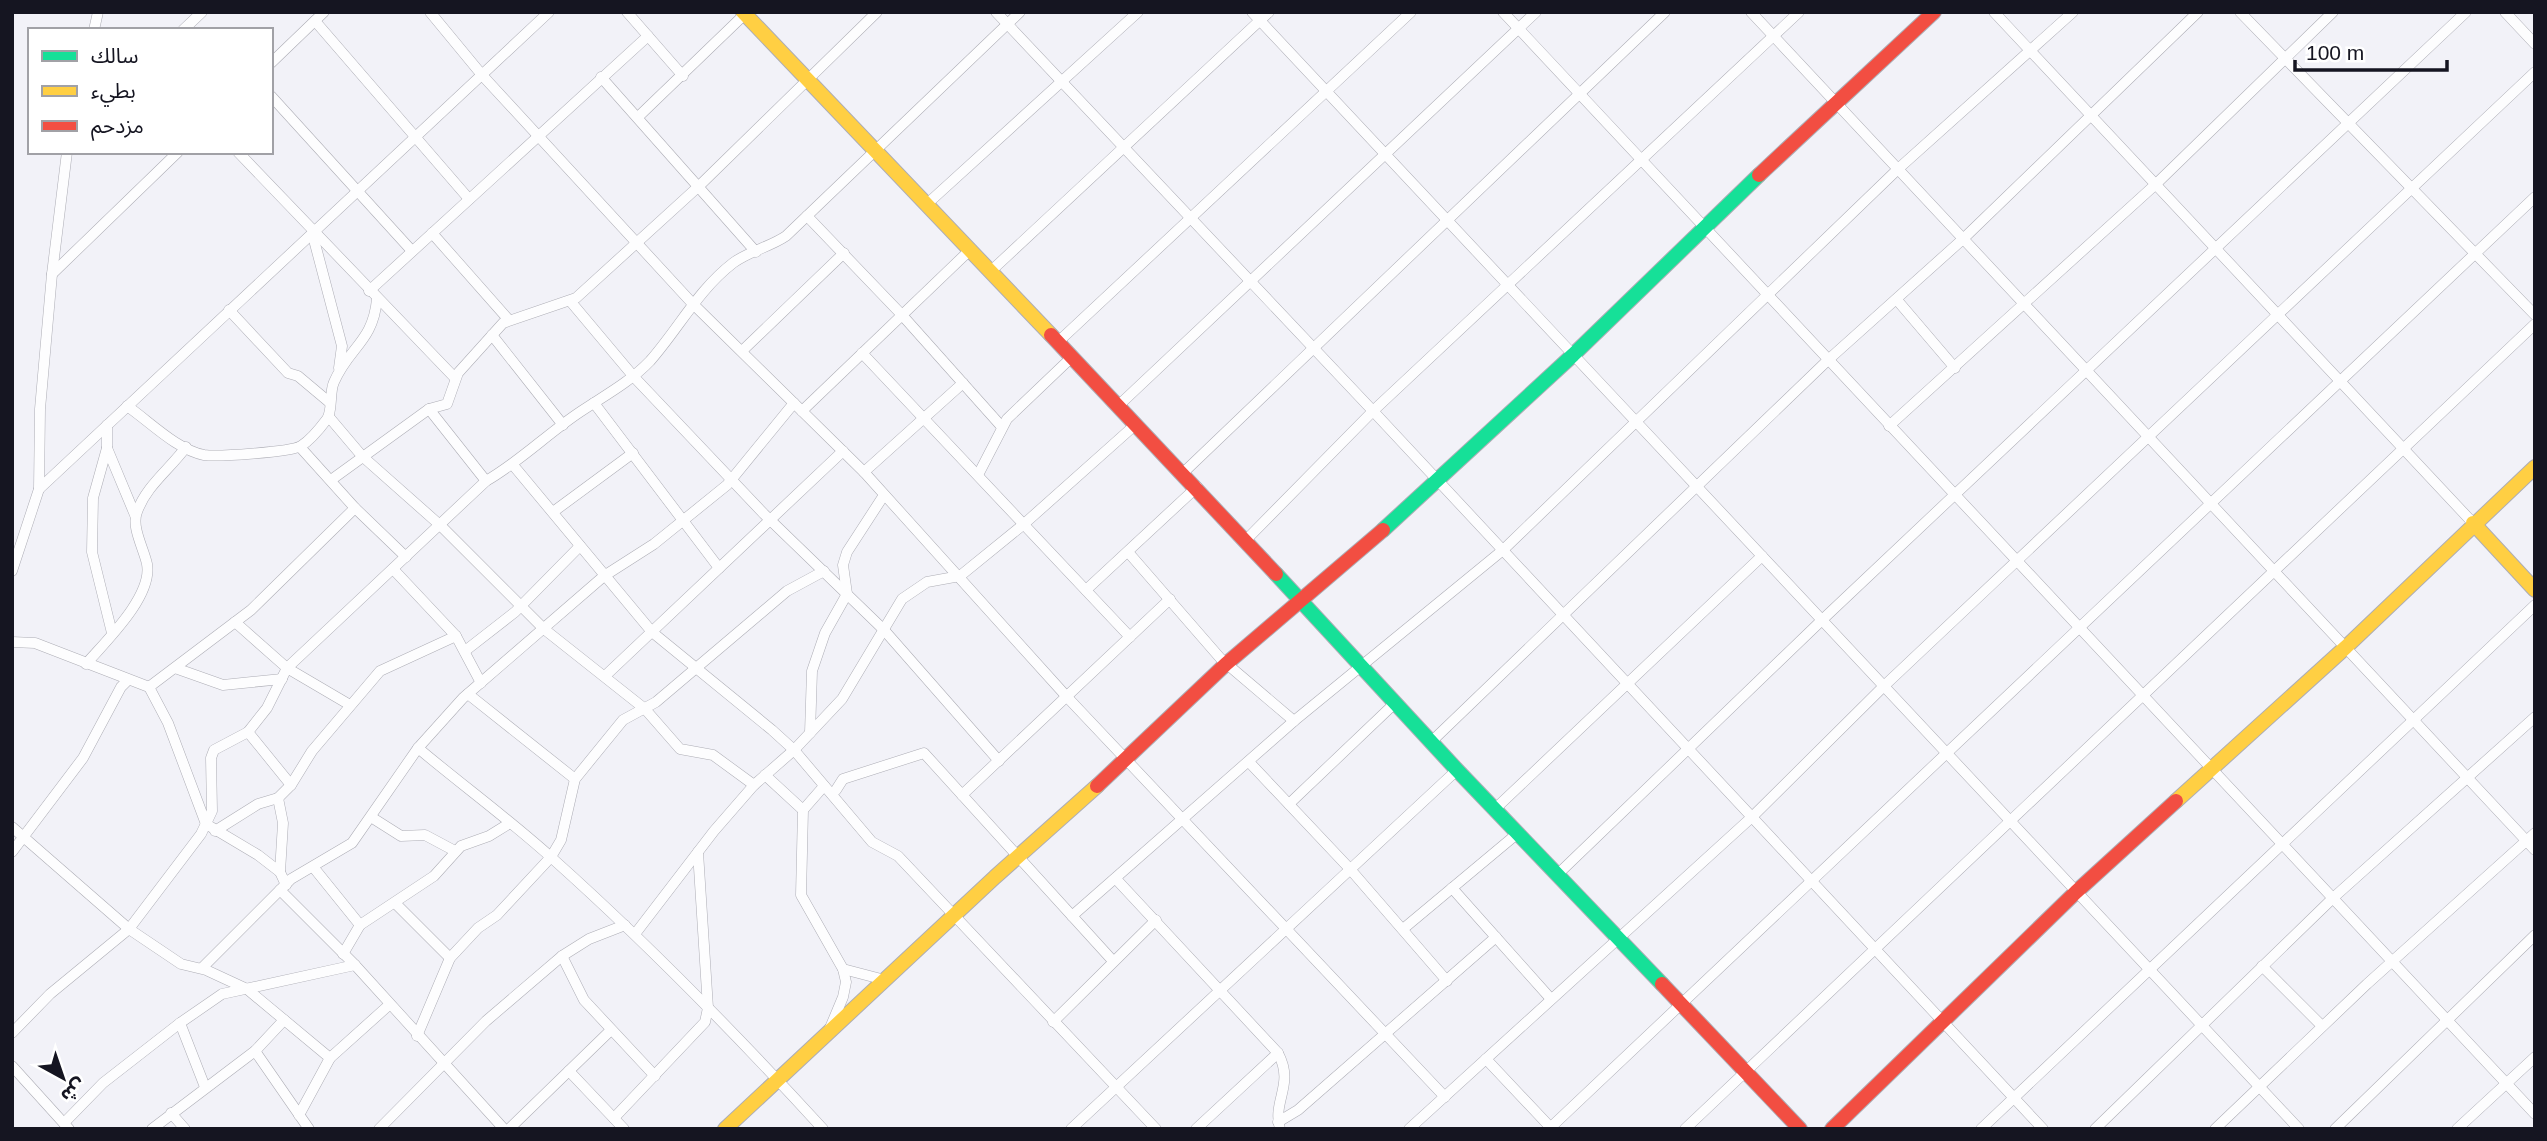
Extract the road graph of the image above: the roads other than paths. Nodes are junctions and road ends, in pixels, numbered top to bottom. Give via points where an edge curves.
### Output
1 (202, 12) edge
2 (324, 12) edge
3 (430, 12) edge
4 (550, 12) edge
5 (627, 12) edge
6 (877, 12) edge
7 (996, 12) edge
8 (1020, 12) edge
9 (1138, 12) edge
10 (1252, 12) edge
11 (1269, 12) edge
12 (1411, 12) edge
13 (1503, 12) edge
14 (1536, 12) edge
15 (1665, 12) edge
16 (1751, 12) edge
17 (1799, 12) edge
18 (1934, 12) edge
19 (1994, 12) edge
20 (2073, 12) edge
21 (2198, 12) edge
22 (2240, 12) edge
23 (2333, 12) edge
24 (2466, 12) edge
25 (2505, 12) edge
26 (745, 13) edge
27 (315, 21) junction
28 (1260, 21) junction
29 (1007, 25) junction
30 (185, 28) edge
31 (1519, 30) junction
32 (648, 36) junction
33 (1774, 37) junction
34 (2535, 44) edge
35 (2031, 52) junction
36 (2285, 58) junction
37 (273, 61) edge
38 (2535, 72) edge
39 (482, 75) junction
40 (683, 76) junction
41 (601, 77) junction
42 (1061, 81) junction
43 (807, 82) junction
44 (1326, 92) junction
45 (1578, 93) junction
46 (273, 98) edge
47 (1836, 105) junction
48 (2091, 115) junction
49 (638, 117) junction
50 (2348, 122) junction
51 (538, 135) junction
52 (415, 136) junction
53 (1124, 148) junction
54 (874, 152) junction
55 (67, 154) edge
56 (176, 154) edge
57 (240, 154) edge
58 (1386, 155) junction
59 (1642, 161) junction
60 (1898, 169) junction
61 (2156, 184) junction
62 (699, 186) junction
63 (2412, 189) junction
64 (356, 191) junction
65 (2535, 197) edge
66 (469, 199) junction
67 (927, 204) junction
68 (807, 216) junction
69 (1190, 220) junction
70 (1449, 222) junction
71 (1703, 227) junction
72 (312, 232) junction
73 (432, 233) junction
74 (1963, 239) junction
75 (639, 243) junction
76 (2216, 247) junction
77 (971, 249) junction
78 (412, 251) junction
79 (756, 251) junction
80 (844, 253) junction
81 (2474, 253) junction
82 (991, 271) junction
83 (52, 274) junction
84 (1250, 283) junction
85 (1507, 284) junction
86 (1766, 294) junction
87 (373, 295) junction
88 (1896, 300) junction
89 (571, 302) junction
90 (692, 303) junction
91 (2025, 305) junction
92 (229, 310) junction
93 (902, 315) junction
94 (2279, 315) junction
95 (2535, 315) edge
96 (508, 319) junction
97 (2535, 324) edge
98 (492, 335) junction
99 (1058, 342) junction
100 (1313, 350) junction
101 (742, 351) junction
102 (862, 353) junction
103 (1573, 355) junction
104 (1073, 356) junction
105 (1828, 360) junction
106 (1955, 368) junction
107 (2086, 370) junction
108 (338, 375) junction
109 (634, 377) junction
110 (455, 378) junction
111 (2341, 382) junction
112 (963, 383) junction
113 (329, 402) junction
114 (594, 403) junction
115 (127, 406) junction
116 (798, 407) junction
117 (1117, 407) junction
118 (429, 409) junction
119 (1373, 411) junction
120 (329, 417) junction
121 (924, 418) junction
122 (1637, 423) junction
123 (107, 425) junction
124 (563, 425) junction
125 (1135, 425) junction
126 (1889, 426) junction
127 (1002, 427) junction
128 (2150, 438) junction
129 (186, 447) junction
130 (300, 447) junction
131 (107, 448) junction
132 (2403, 448) junction
133 (843, 452) junction
134 (633, 453) junction
135 (362, 456) junction
136 (513, 465) junction
137 (2535, 467) edge
138 (864, 472) junction
139 (1183, 473) junction
140 (978, 475) junction
141 (732, 479) junction
142 (331, 480) junction
143 (1438, 480) junction
144 (486, 481) junction
145 (1696, 486) junction
146 (1197, 487) junction
147 (39, 489) junction
148 (884, 495) junction
149 (1955, 496) junction
150 (2213, 505) junction
151 (355, 508) junction
152 (553, 512) junction
153 (135, 516) junction
154 (770, 520) junction
155 (685, 521) junction
156 (2473, 523) junction
157 (1024, 524) junction
158 (441, 526) junction
159 (1246, 540) junction
160 (580, 546) junction
161 (1503, 550) junction
162 (1128, 552) junction
163 (1762, 556) junction
164 (406, 557) junction
165 (2016, 561) junction
166 (719, 568) junction
167 (393, 569) junction
168 (12, 571) edge
169 (824, 571) junction
170 (2275, 571) junction
171 (604, 576) junction
172 (960, 576) junction
173 (1086, 590) junction
174 (2535, 590) edge
175 (847, 594) junction
176 (1170, 599) junction
177 (1302, 602) junction
178 (2535, 605) edge
179 (521, 606) junction
180 (1565, 615) junction
181 (1822, 620) junction
182 (235, 622) junction
183 (544, 629) junction
184 (2079, 629) junction
185 (884, 630) junction
186 (652, 632) junction
187 (113, 633) junction
188 (456, 636) junction
189 (1130, 637) junction
190 (12, 642) edge
191 (2346, 647) junction
192 (465, 650) junction
193 (86, 664) junction
194 (1226, 664) junction
195 (697, 667) junction
196 (1363, 667) junction
197 (175, 668) junction
198 (287, 668) junction
199 (606, 676) junction
200 (282, 679) junction
201 (127, 681) junction
202 (1628, 682) junction
203 (481, 683) junction
204 (1884, 686) junction
205 (149, 687) junction
206 (468, 694) junction
207 (1067, 697) junction
208 (2143, 697) junction
209 (1395, 703) junction
210 (350, 705) junction
211 (645, 709) junction
212 (2535, 717) edge
213 (1294, 721) junction
214 (2415, 721) junction
215 (248, 732) junction
216 (810, 733) junction
217 (1431, 742) junction
218 (418, 748) junction
219 (1690, 749) junction
220 (794, 750) junction
221 (1948, 754) junction
222 (1128, 759) junction
223 (999, 761) junction
224 (1249, 762) junction
225 (1457, 770) junction
226 (2211, 770) junction
227 (765, 775) junction
228 (2468, 778) junction
229 (575, 779) junction
230 (291, 785) junction
231 (754, 785) junction
232 (824, 786) junction
233 (836, 790) dead end
234 (962, 795) junction
235 (278, 798) junction
236 (1289, 804) junction
237 (1495, 809) junction
238 (803, 810) junction
239 (371, 817) junction
240 (1752, 817) junction
241 (1181, 818) junction
242 (2010, 820) junction
243 (510, 822) junction
244 (206, 824) junction
245 (12, 827) edge
246 (215, 831) junction
247 (1518, 833) junction
248 (2535, 833) edge
249 (22, 837) junction
250 (2526, 841) junction
251 (2280, 845) junction
252 (2535, 850) edge
253 (455, 851) junction
254 (12, 852) edge
255 (698, 852) junction
256 (551, 857) junction
257 (1017, 857) junction
258 (314, 868) junction
259 (1350, 869) junction
260 (280, 872) junction
261 (1558, 875) junction
262 (1116, 879) junction
263 (1811, 880) junction
264 (283, 887) junction
265 (1452, 888) junction
266 (2076, 892) junction
267 (2333, 898) junction
268 (396, 904) junction
269 (954, 916) junction
270 (1072, 916) junction
271 (1156, 920) junction
272 (360, 925) junction
273 (625, 925) junction
274 (1286, 928) junction
275 (129, 929) junction
276 (1403, 929) junction
277 (635, 934) junction
278 (2535, 935) edge
279 (1496, 937) junction
280 (1617, 937) junction
281 (1876, 950) junction
282 (343, 954) junction
283 (562, 956) junction
284 (450, 958) junction
285 (1113, 961) junction
286 (2391, 964) junction
287 (355, 965) junction
288 (2262, 966) junction
289 (202, 968) junction
290 (843, 969) junction
291 (2149, 969) junction
292 (885, 980) junction
293 (1447, 981) junction
294 (247, 989) junction
295 (1219, 990) junction
296 (1551, 999) junction
297 (389, 1005) junction
298 (1681, 1006) junction
299 (708, 1007) junction
300 (284, 1020) junction
301 (2446, 1020) junction
302 (1053, 1022) junction
303 (180, 1023) junction
304 (1941, 1023) junction
305 (2201, 1025) junction
306 (2322, 1026) junction
307 (611, 1030) junction
308 (829, 1031) junction
309 (1384, 1032) junction
310 (12, 1033) edge
311 (417, 1036) junction
312 (255, 1051) junction
313 (1278, 1053) junction
314 (2535, 1057) edge
315 (330, 1058) junction
316 (1486, 1059) junction
317 (444, 1064) junction
318 (12, 1066) edge
319 (569, 1071) junction
320 (1745, 1072) junction
321 (655, 1076) junction
322 (778, 1079) junction
323 (2506, 1083) junction
324 (205, 1087) junction
325 (1115, 1087) junction
326 (2259, 1087) junction
327 (1445, 1097) junction
328 (2014, 1098) junction
329 (171, 1113) junction
330 (2535, 1114) edge
331 (299, 1115) junction
332 (614, 1118) junction
333 (1279, 1125) edge
334 (67, 1126) edge
335 (1551, 1128) edge
336 (152, 1129) edge
337 (185, 1129) edge
338 (309, 1129) edge
339 (379, 1129) edge
340 (506, 1129) edge
341 (624, 1129) edge
342 (725, 1129) edge
343 (824, 1129) edge
344 (1071, 1129) edge
345 (1156, 1129) edge
346 (1196, 1129) edge
347 (1409, 1129) edge
348 (1685, 1129) edge
349 (1800, 1129) edge
350 (1832, 1129) edge
351 (1981, 1129) edge
352 (2043, 1129) edge
353 (2095, 1129) edge
354 (2215, 1129) edge
355 (2299, 1129) edge
356 (2334, 1129) edge
357 (2457, 1129) edge

1 - 30 street
2 - 27 street
3 - 39 street
4 - 39 street
5 - 32 street
6 - 43 street
7 - 29 street
8 - 29 street
9 - 42 street
10 - 28 street
11 - 28 street
12 - 44 street
13 - 31 street
14 - 31 street
15 - 45 street
16 - 33 street
17 - 33 street
18 - 47 street
19 - 35 street
20 - 35 street
21 - 48 street
22 - 36 street
23 - 36 street
24 - 50 street
25 - 34 street
26 - 40 street
26 - 43 street
27 - 37 street
27 - 52 street
28 - 44 street
28 - 53 street
29 - 42 street
29 - 54 street
31 - 45 street
31 - 58 street
32 - 40 street
32 - 41 street
33 - 47 street
33 - 59 street
35 - 48 street
35 - 60 street
36 - 50 street
36 - 61 street
38 - 63 street
39 - 51 street
39 - 52 street
40 - 49 street
41 - 49 street
41 - 51 street
42 - 53 street
42 - 67 street
43 - 54 street
43 - 62 street
44 - 58 street
44 - 69 street
45 - 59 street
45 - 70 street
46 - 64 street
47 - 60 street
47 - 71 street
48 - 61 street
48 - 74 street
49 - 62 street
50 - 63 street
50 - 76 street
51 - 66 street
51 - 75 street
52 - 64 street
52 - 66 street
53 - 69 street
53 - 82 street
54 - 67 street
54 - 68 street
55 - 83 street
56 - 83 street
57 - 72 street
58 - 70 street
58 - 84 street
59 - 71 street
59 - 85 street
60 - 74 street
60 - 86 street
61 - 76 street
61 - 91 street
62 - 75 street
62 - 79 street
63 - 81 street
63 - 94 street
64 - 72 street
64 - 78 street
65 - 81 street
66 - 73 street
67 - 77 street
68 - 79 street via 776,243
68 - 80 street
69 - 84 street
69 - 99 street
70 - 85 street
70 - 100 street
71 - 86 street
71 - 103 street
72 - 87 street
72 - 92 street
72 - 108 street via 342,346
73 - 78 street
73 - 96 street
74 - 88 street
74 - 91 street
75 - 89 street
75 - 90 street
76 - 94 street
76 - 107 street
77 - 82 street
77 - 93 street
78 - 87 street
79 - 90 street via 734,263
80 - 93 street
80 - 101 street
81 - 95 street
81 - 111 street
82 - 99 street
83 - 147 street via 40,409
84 - 100 street
84 - 117 street
85 - 103 street
85 - 119 street
86 - 105 street
86 - 122 street
87 - 108 street via 375,318 368,335
87 - 110 street
88 - 105 street
88 - 106 street
89 - 96 street
89 - 109 street
90 - 101 street
90 - 109 street via 663,346
91 - 106 street
91 - 107 street
92 - 113 street via 288,373
92 - 115 street
93 - 102 street
93 - 112 street
94 - 111 street
94 - 128 street
96 - 98 street
97 - 132 street
98 - 110 street
98 - 124 street
99 - 104 street
100 - 119 street
100 - 139 street
101 - 116 street
102 - 116 street
102 - 121 street
103 - 122 street
103 - 143 street
104 - 117 street
104 - 127 street
105 - 126 street
105 - 145 street
106 - 126 street
107 - 128 street
107 - 149 street
108 - 113 street
109 - 114 street
109 - 141 street
110 - 118 street via 447,404
111 - 132 street
111 - 150 street
112 - 121 street
112 - 127 street
113 - 120 street
114 - 124 street
114 - 134 street
115 - 123 street
115 - 129 street
116 - 133 street
116 - 141 street
117 - 125 street
118 - 135 street
118 - 144 street
119 - 143 street
119 - 159 street
120 - 130 street
120 - 135 street
121 - 138 street
121 - 140 street
122 - 145 street
122 - 161 street
123 - 131 street
123 - 147 street
124 - 136 street
125 - 139 street
125 - 157 street
126 - 149 street
127 - 140 street
128 - 150 street
128 - 165 street
129 - 130 street via 205,455
129 - 153 street via 145,493
130 - 142 street
131 - 153 street
131 - 187 street via 93,498 92,552
132 - 156 street
132 - 170 street
133 - 138 street
133 - 154 street
134 - 152 street
134 - 155 street
135 - 142 street
135 - 158 street
136 - 144 street
136 - 152 street
137 - 156 street
138 - 148 street
139 - 146 street
140 - 157 street
141 - 154 street
141 - 155 street
142 - 151 street
143 - 161 street
143 - 177 street
144 - 158 street
145 - 163 street
145 - 180 street
146 - 159 street
146 - 162 street
147 - 168 street
148 - 172 street
148 - 175 street via 848,552 843,573
149 - 165 street
149 - 181 street
150 - 170 street
150 - 184 street
151 - 164 street
151 - 182 street
152 - 160 street
153 - 187 street via 148,566 147,584
154 - 166 street
154 - 169 street
155 - 166 street
155 - 171 street
156 - 174 street
156 - 191 street
157 - 172 street
157 - 173 street
158 - 164 street
158 - 179 street
159 - 177 street
160 - 171 street
160 - 179 street
161 - 180 street
161 - 196 street
162 - 173 street
162 - 176 street
163 - 181 street
163 - 202 street
164 - 167 street
165 - 184 street
165 - 204 street
166 - 186 street
167 - 188 street
167 - 198 street
169 - 175 street
169 - 195 street via 788,591
170 - 191 street
170 - 208 street
171 - 183 street
171 - 186 street
172 - 185 street via 927,582 909,592
172 - 207 street
173 - 189 street
175 - 185 street
175 - 216 street via 825,633 812,671
176 - 189 street
176 - 194 street
177 - 194 street
177 - 196 street
178 - 214 street
179 - 183 street
179 - 192 street
180 - 202 street
180 - 217 street
181 - 204 street
181 - 219 street
182 - 197 street
182 - 198 street
183 - 199 street
183 - 203 street
184 - 208 street
184 - 221 street
185 - 216 street via 842,699
185 - 223 street
186 - 195 street
186 - 199 street
187 - 193 street
188 - 192 street
188 - 210 street via 380,671
189 - 207 street
190 - 193 street via 35,643
191 - 214 street
191 - 226 street
192 - 203 street
193 - 201 street
194 - 213 street
194 - 222 street
195 - 211 street
195 - 220 street
196 - 209 street
196 - 213 street
197 - 200 street via 223,685
197 - 205 street
198 - 200 street
198 - 210 street
199 - 211 street
200 - 215 street
201 - 205 street
201 - 249 street via 83,758
202 - 219 street
202 - 237 street
203 - 206 street
204 - 221 street
204 - 240 street
205 - 244 street via 168,723
206 - 218 street
206 - 229 street
207 - 222 street
207 - 223 street
208 - 226 street
208 - 242 street
209 - 217 street
209 - 236 street
210 - 230 street
211 - 229 street via 623,720
211 - 231 street via 680,749 713,755
212 - 228 street
213 - 224 street
214 - 228 street
214 - 251 street
215 - 230 street
215 - 244 street via 214,750 212,811
216 - 220 street
217 - 225 street
218 - 239 street
218 - 243 street
219 - 240 street
219 - 261 street
220 - 227 street
220 - 232 street
221 - 242 street
221 - 263 street
222 - 241 street
222 - 257 street
223 - 234 street
224 - 236 street
224 - 241 street
225 - 237 street
225 - 259 street
226 - 251 street
226 - 266 street
227 - 231 street
227 - 238 street
228 - 250 street
228 - 267 street
229 - 256 street via 561,840
230 - 235 street
231 - 255 street
232 - 238 street
232 - 269 street via 872,842 898,856
233 - 234 street via 843,779 923,753
234 - 257 street
235 - 246 street via 258,804
235 - 260 street via 283,823
236 - 259 street
237 - 247 street
238 - 290 street via 801,895
239 - 253 street via 401,836 425,835
239 - 258 street via 352,843
240 - 263 street
240 - 280 street
241 - 262 street
241 - 274 street
242 - 266 street
242 - 281 street
243 - 253 street
243 - 256 street
244 - 246 street
244 - 275 street
245 - 249 street
246 - 260 street
247 - 261 street
247 - 265 street
248 - 250 street
249 - 254 street
249 - 275 street
250 - 252 street
250 - 286 street
251 - 267 street
251 - 291 street
253 - 268 street via 434,876
255 - 277 street
255 - 299 street
256 - 273 street
256 - 284 street
257 - 269 street
257 - 270 street
258 - 264 street
258 - 272 street
259 - 274 street
259 - 276 street
260 - 264 street
261 - 280 street
262 - 270 street
262 - 271 street
263 - 281 street
263 - 298 street
264 - 282 street
264 - 289 street
265 - 276 street
265 - 279 street
266 - 291 street
266 - 304 street
267 - 286 street
267 - 288 street
268 - 272 street
268 - 284 street
269 - 292 street
269 - 302 street
270 - 285 street
271 - 285 street
271 - 295 street
272 - 282 street
273 - 277 street
273 - 283 street
274 - 295 street
274 - 309 street
275 - 289 street via 181,964
275 - 310 street via 50,994
276 - 293 street
277 - 299 street
278 - 301 street
279 - 293 street
279 - 296 street
280 - 296 street
280 - 298 street
281 - 304 street
281 - 320 street
282 - 287 street
283 - 307 street via 584,1000
283 - 317 street
284 - 311 street
285 - 302 street
286 - 301 street
286 - 306 street
287 - 294 street
287 - 297 street
288 - 305 street
288 - 306 street
289 - 294 street
290 - 292 street
290 - 308 street via 843,997
291 - 305 street
291 - 328 street
292 - 308 street
293 - 309 street
294 - 300 street
294 - 303 street via 222,994
295 - 313 street
295 - 325 street
296 - 316 street
297 - 311 street
297 - 315 street
298 - 320 street
298 - 335 street
299 - 321 street via 705,1022
299 - 322 street
300 - 312 street
300 - 315 street
301 - 323 street
301 - 356 street
302 - 325 street
303 - 324 street
303 - 334 street via 103,1083
304 - 328 street
304 - 350 street
305 - 326 street
305 - 353 street
306 - 326 street
307 - 319 street
307 - 321 street
308 - 322 street
309 - 327 street
309 - 333 street
311 - 317 street
312 - 324 street
312 - 331 street
313 - 333 street via 1286,1081
313 - 346 street
314 - 323 street
315 - 331 street
316 - 327 street
316 - 335 street
317 - 339 street
317 - 340 street
318 - 334 street
319 - 332 street
319 - 340 street
320 - 348 street
320 - 349 street
321 - 332 street
322 - 342 street
322 - 343 street
323 - 330 street
323 - 357 street
324 - 329 street
325 - 344 street
325 - 345 street
326 - 354 street
326 - 355 street
327 - 347 street
328 - 351 street
328 - 352 street
329 - 336 street
329 - 337 street
331 - 338 street
332 - 341 street

